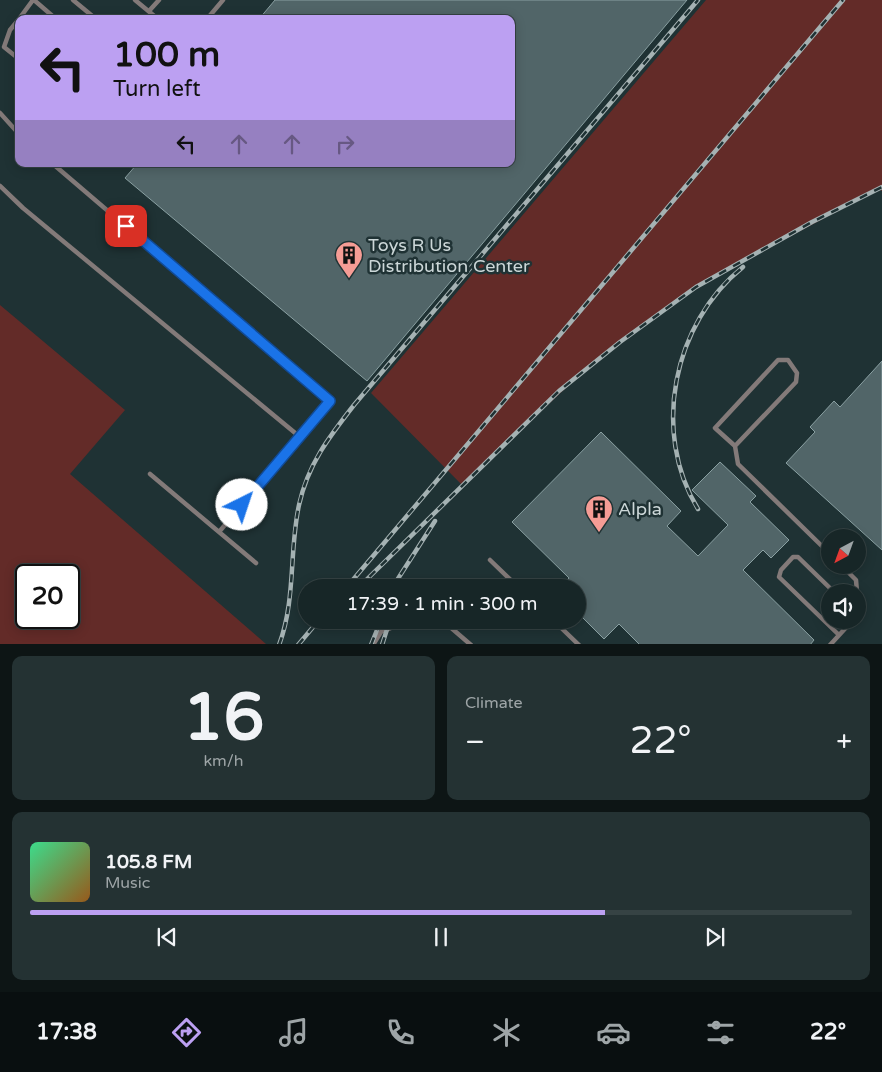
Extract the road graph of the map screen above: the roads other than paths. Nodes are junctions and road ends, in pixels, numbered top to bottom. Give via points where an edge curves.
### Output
1 (34, 0) edge
2 (73, 0) edge
3 (135, 0) edge
4 (159, 0) edge
5 (223, 0) edge
6 (149, 11) junction
7 (23, 15) edge
8 (51, 15) edge
9 (91, 15) edge
10 (154, 15) edge
11 (210, 15) edge
12 (15, 24) edge
13 (15, 56) edge
14 (0, 113) edge
15 (15, 130) edge
16 (56, 167) edge
17 (0, 186) edge
18 (300, 437) junction
19 (735, 446) junction
20 (150, 474) dead end
21 (219, 532) junction
22 (821, 545) edge
23 (490, 560) dead end
24 (256, 563) dead end
25 (510, 579) edge
26 (826, 584) edge
27 (821, 618) edge
28 (388, 629) edge
29 (453, 629) edge
30 (563, 629) edge
31 (833, 629) edge
32 (845, 629) edge
33 (839, 635) junction
34 (373, 644) edge
35 (471, 644) edge
36 (579, 644) edge
37 (830, 644) edge

1 - 7 lane
1 - 8 lane
2 - 9 lane
3 - 6 lane
4 - 6 lane
5 - 11 lane
6 - 10 lane
12 - 13 lane via 4,47
14 - 15 lane
16 - 18 lane via 330,401
17 - 18 lane
18 - 21 lane
19 - 19 lane via 796,382 797,373 788,360 778,360 716,428
19 - 22 lane via 738,464
20 - 21 lane
21 - 24 lane
23 - 25 lane
26 - 27 lane via 798,557 793,557 779,577
28 - 34 lane via 381,632
29 - 35 lane
30 - 36 lane
31 - 33 lane
32 - 33 lane
33 - 37 lane

